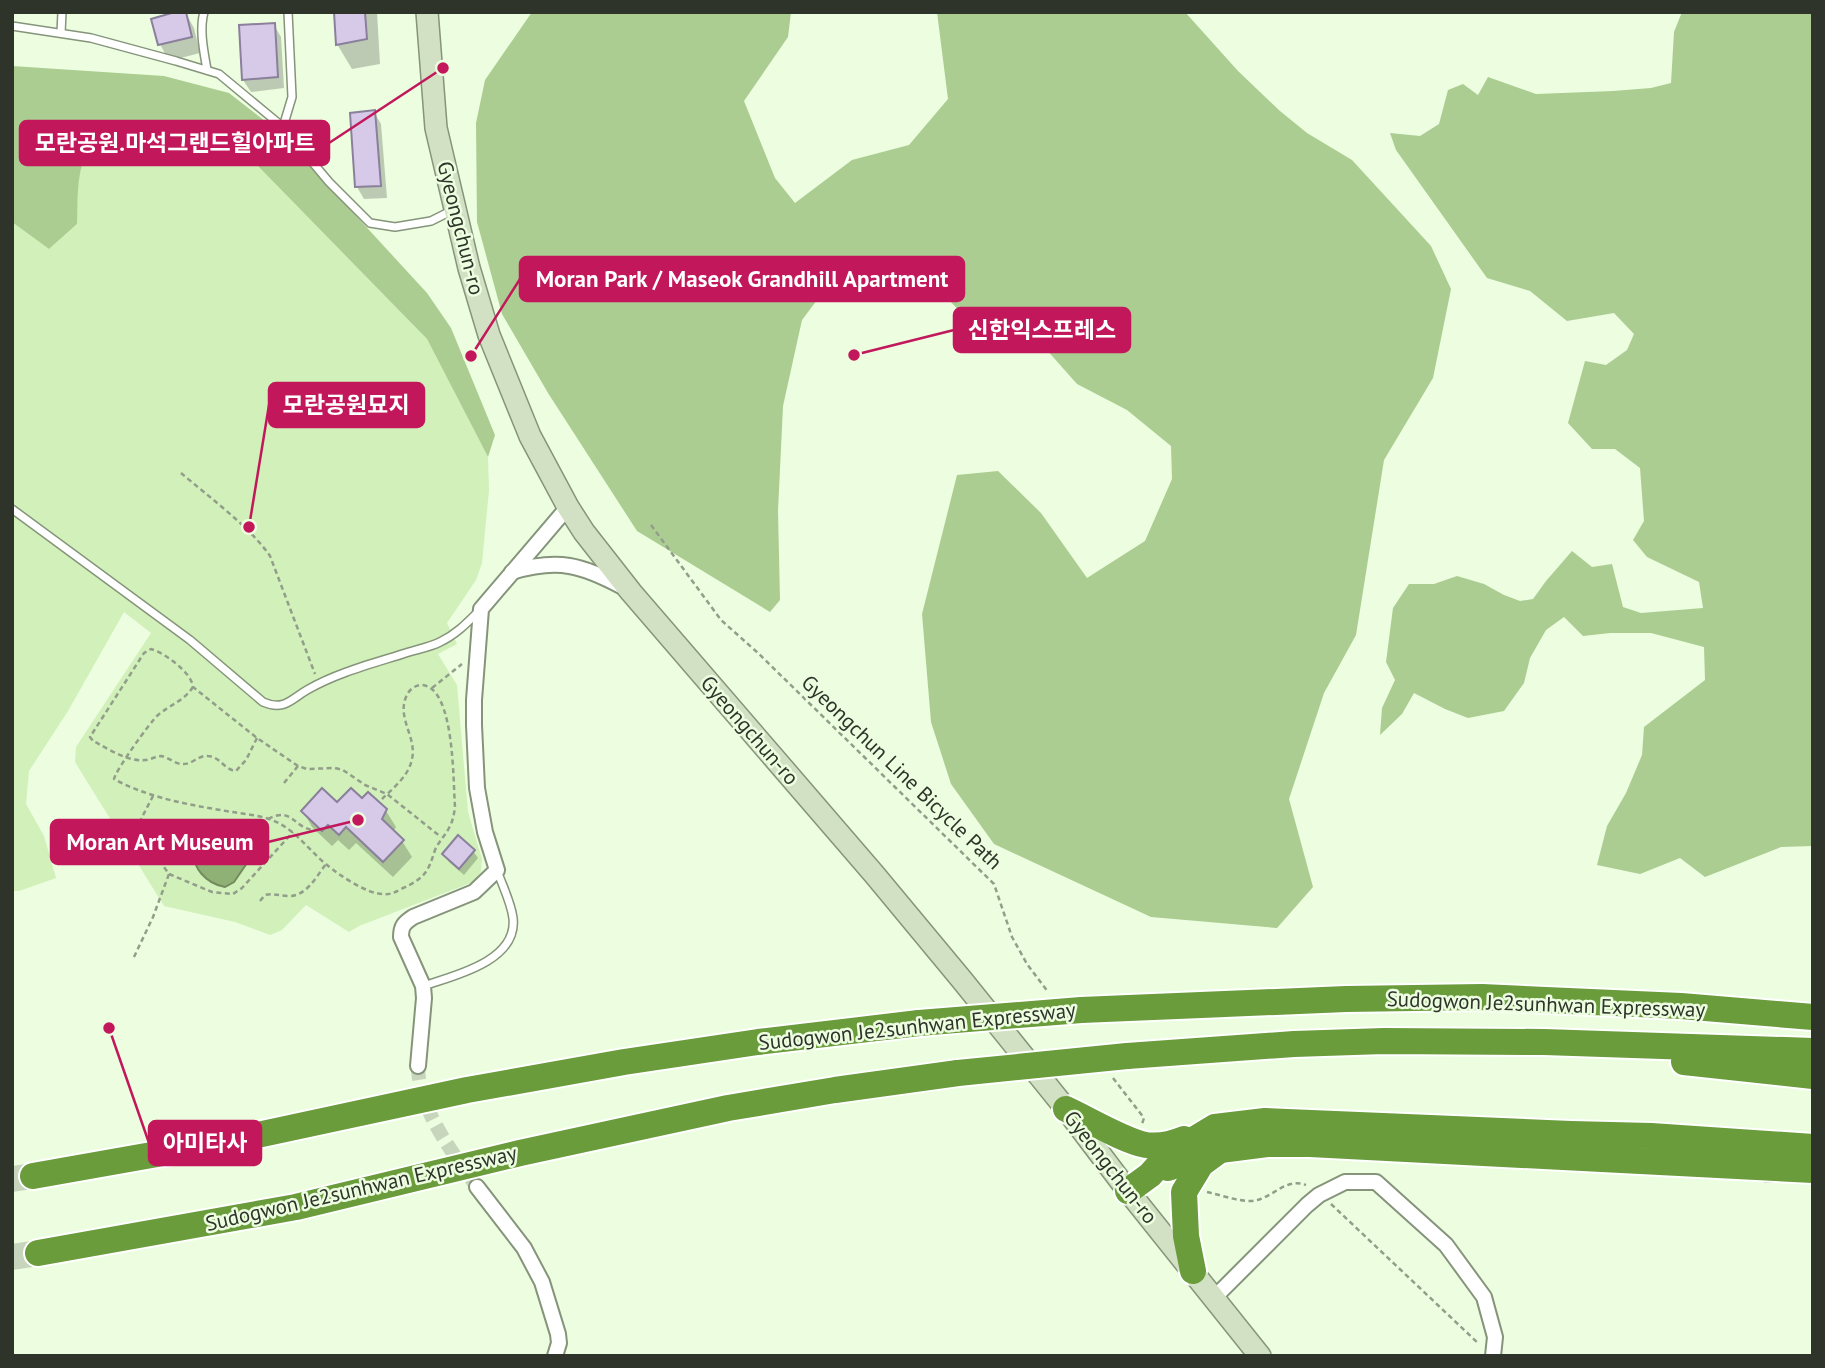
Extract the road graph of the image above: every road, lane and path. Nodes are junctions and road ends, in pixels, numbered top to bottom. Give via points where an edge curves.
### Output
1 (62, 12) edge
2 (204, 12) edge
3 (288, 12) edge
4 (427, 12) edge
5 (12, 26) edge
6 (61, 33) junction
7 (206, 70) junction
8 (283, 127) junction
9 (455, 209) junction
10 (181, 473) dead end
11 (568, 507) junction
12 (12, 509) edge
13 (651, 525) dead end
14 (511, 573) junction
15 (631, 592) junction
16 (481, 609) junction
17 (478, 650) junction
18 (318, 684) junction
19 (193, 687) junction
20 (432, 688) junction
21 (257, 738) junction
22 (125, 757) junction
23 (298, 766) junction
24 (284, 783) dead end
25 (387, 794) junction
26 (153, 796) junction
27 (380, 801) dead end
28 (268, 819) junction
29 (314, 830) dead end
30 (293, 832) junction
31 (441, 837) junction
32 (326, 864) junction
33 (497, 870) junction
34 (169, 874) junction
35 (260, 901) dead end
36 (134, 957) dead end
37 (423, 986) junction
38 (1050, 994) dead end
39 (1681, 1006) junction
40 (1813, 1006) edge
41 (1813, 1017) edge
42 (1544, 1042) junction
43 (1813, 1051) edge
44 (418, 1066) tunnel mouth
45 (1119, 1066) junction
46 (1813, 1076) edge
47 (1066, 1108) junction
48 (1140, 1130) dead end
49 (1217, 1139) junction
50 (1813, 1147) edge
51 (1813, 1170) edge
52 (33, 1176) tunnel mouth
53 (477, 1186) tunnel mouth
54 (1199, 1189) dead end
55 (1128, 1191) junction
56 (1319, 1195) junction
57 (38, 1253) tunnel mouth
58 (1193, 1271) junction
59 (1214, 1298) junction
60 (1487, 1351) edge
61 (555, 1356) edge
62 (1261, 1356) edge

1 - 6 lane
2 - 7 lane
3 - 8 lane via 292,97
4 - 9 street, Gyeongchun-ro via 436,128
5 - 6 lane
6 - 7 lane
7 - 8 lane via 219,74
8 - 9 lane via 329,183 370,223 395,227 430,222
9 - 11 street, Gyeongchun-ro via 489,335 530,436
10 - 18 path via 263,545
11 - 14 street
11 - 15 street, Gyeongchun-ro
12 - 18 lane via 190,640 263,702 280,706
13 - 38 path, Gyeongchun Line Bicycle Path via 721,620 994,884 1012,937
14 - 15 street via 539,565 571,566
14 - 16 street
15 - 47 street, Gyeongchun-ro via 874,874
16 - 17 street
16 - 18 lane via 463,628 438,643
17 - 20 path
17 - 33 street via 477,788
19 - 21 path
19 - 22 path via 158,715
19 - 22 path via 192,679 159,651 144,653 90,737
20 - 25 path via 416,686 405,699 403,713 412,741 412,761
20 - 31 path via 449,725 455,807
21 - 22 path via 236,771 211,756 181,764 163,756
21 - 23 path
22 - 26 path via 114,779
23 - 24 path
23 - 25 path via 343,770
25 - 27 path
25 - 31 path
26 - 28 path
26 - 34 path via 138,834
28 - 29 path via 284,814 306,830
28 - 30 path
30 - 32 path
30 - 34 path via 233,894 212,892
31 - 32 path via 426,874 392,894 365,889
32 - 35 path via 301,894 265,895
33 - 37 lane via 513,915 505,945 476,968
33 - 37 street via 474,892 413,917 401,928
34 - 36 path
37 - 44 street
39 - 40 highway
39 - 41 highway, Sudogwon Je2sunhwan Expressway
39 - 52 highway, Sudogwon Je2sunhwan Expressway, bridge via 1482,997 1346,999 1081,1010 919,1023 624,1062
42 - 43 highway, Sudogwon Je2sunhwan Expressway
42 - 45 highway, Sudogwon Je2sunhwan Expressway via 1294,1044
42 - 46 highway
45 - 48 path via 1144,1118
45 - 57 highway, Sudogwon Je2sunhwan Expressway, bridge via 958,1073 728,1108 296,1207
47 - 49 highway via 1149,1146
47 - 55 street, Gyeongchun-ro
49 - 50 highway via 1241,1123 1294,1121
49 - 51 highway
49 - 55 highway via 1167,1156
49 - 58 highway via 1184,1192
53 - 61 street via 524,1248 542,1282 558,1334
54 - 56 path via 1250,1201 1266,1198 1287,1184 1303,1183
55 - 58 street, Gyeongchun-ro
56 - 59 street
56 - 60 path
56 - 60 street via 1345,1182 1376,1182 1446,1245 1484,1297 1496,1337
58 - 59 street, Gyeongchun-ro
59 - 62 street, Gyeongchun-ro

